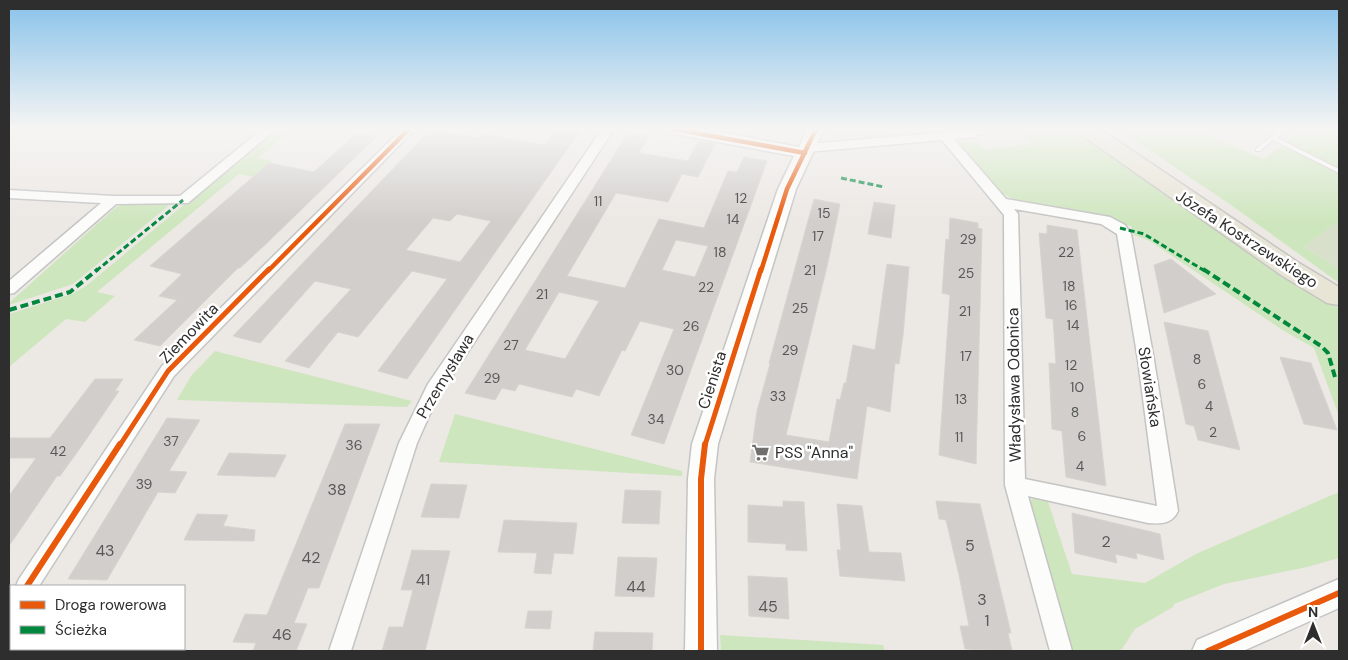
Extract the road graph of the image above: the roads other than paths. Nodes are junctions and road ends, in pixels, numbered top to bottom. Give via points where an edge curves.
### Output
1 (232, 160) edge
2 (377, 160) edge
3 (587, 160) edge
4 (801, 160) edge
5 (965, 160) edge
6 (1131, 160) edge
7 (1146, 160) edge
8 (1317, 160) edge
9 (1339, 171) edge
10 (9, 194) edge
11 (113, 200) junction
12 (183, 200) joint
13 (1002, 203) junction
14 (9, 288) edge
15 (1337, 298) edge
16 (1015, 485) junction
17 (28, 585) edge
18 (1339, 593) edge
19 (340, 651) edge
20 (701, 651) edge
21 (1061, 651) edge
22 (1208, 651) edge

1 - 12 street
2 - 17 street, Ziemowita via 168,371
3 - 19 street, Przemysława via 420,414
4 - 20 street, Cienista via 787,189 705,444 700,479
5 - 13 street, Władysława Odonica
6 - 15 main road, Józefa Kostrzewskiego
7 - 15 main road, Józefa Kostrzewskiego
8 - 9 lane
10 - 11 street
11 - 12 street
11 - 14 street
13 - 16 street, Władysława Odonica via 1011,214
13 - 16 street, Słowiańska via 1105,220 1124,234 1168,511 1162,515 1148,514
16 - 21 street, Władysława Odonica
18 - 22 street

